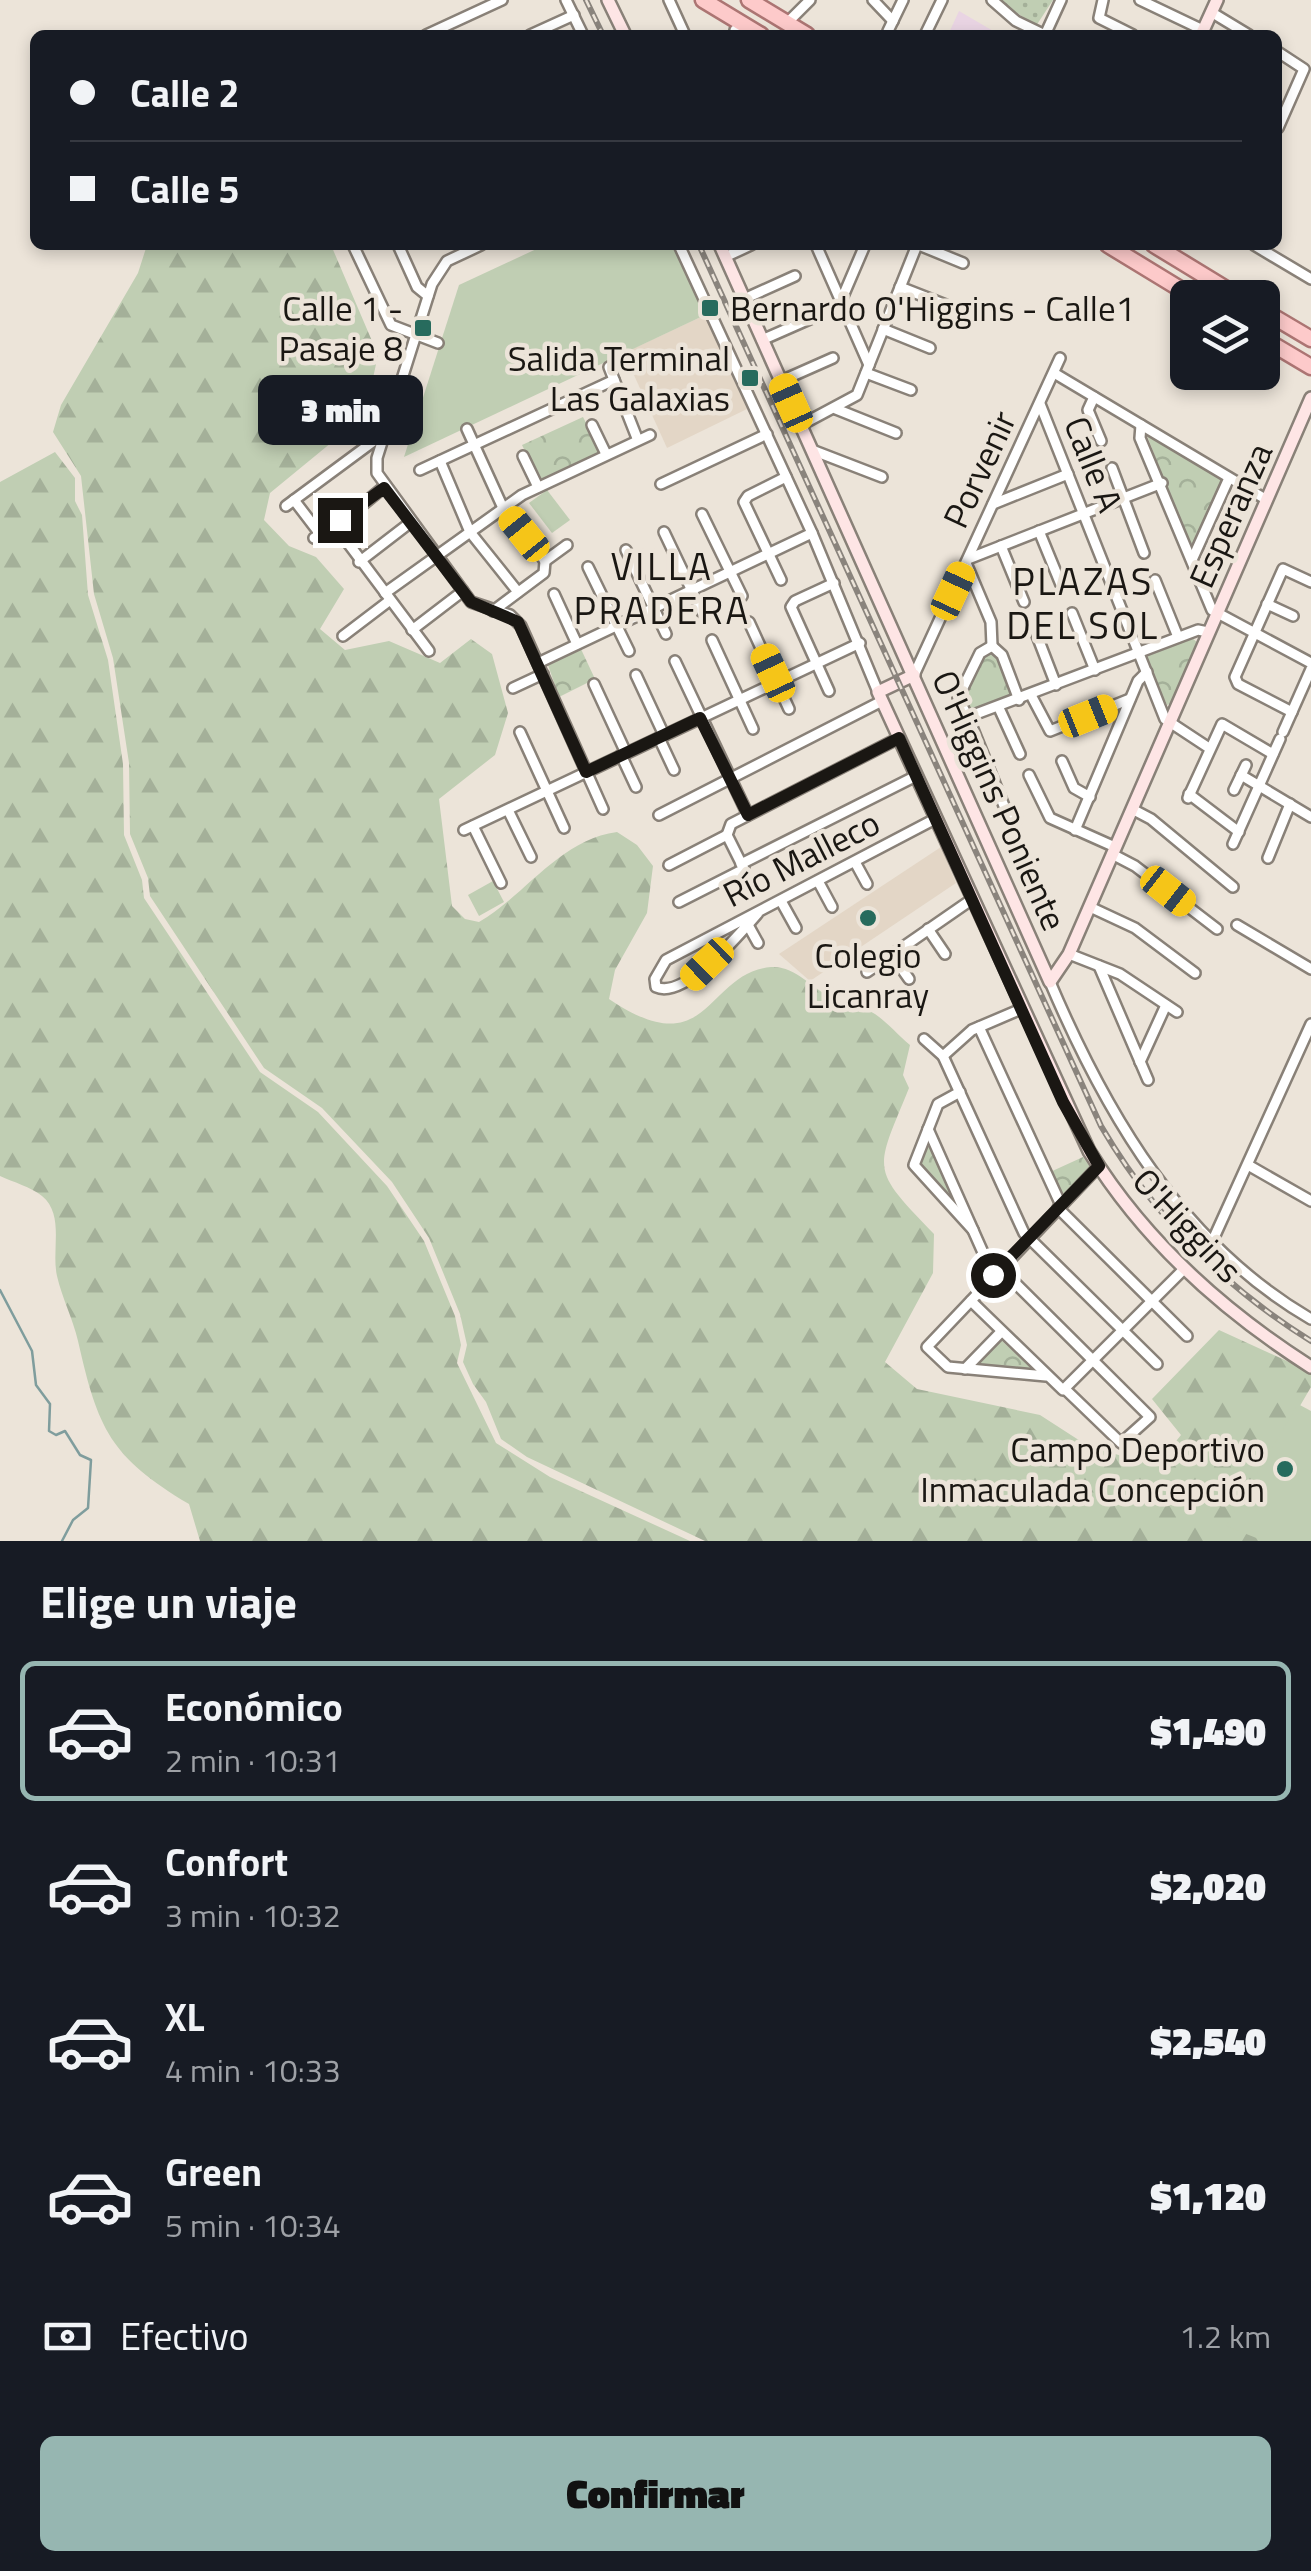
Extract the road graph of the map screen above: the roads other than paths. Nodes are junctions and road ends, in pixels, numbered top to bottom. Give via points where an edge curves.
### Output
1 (502, 0) edge
2 (566, 0) edge
3 (608, 0) edge
4 (669, 0) edge
5 (703, 0) edge
6 (748, 0) edge
7 (810, 0) edge
8 (872, 0) edge
9 (903, 0) edge
10 (942, 0) edge
11 (992, 0) edge
12 (1061, 0) edge
13 (1102, 0) edge
14 (1140, 0) edge
15 (1214, 6) edge
16 (574, 15) junction
17 (893, 20) junction
18 (787, 23) junction
19 (437, 30) edge
20 (541, 30) edge
21 (582, 30) edge
22 (622, 30) edge
23 (683, 30) edge
24 (753, 30) edge
25 (799, 30) edge
26 (888, 30) edge
27 (927, 30) edge
28 (1034, 30) edge
29 (1046, 30) edge
30 (1124, 30) edge
31 (1196, 30) edge
32 (1203, 30) edge
33 (1241, 30) edge
34 (1282, 55) edge
35 (1282, 119) edge
36 (355, 250) edge
37 (400, 250) edge
38 (448, 250) edge
39 (469, 250) edge
40 (682, 250) edge
41 (818, 250) edge
42 (862, 250) edge
43 (916, 250) edge
44 (931, 250) edge
45 (1116, 250) edge
46 (1162, 250) edge
47 (1262, 250) edge
48 (722, 251) edge
49 (452, 258) junction
50 (963, 262) dead end
51 (795, 276) dead end
52 (1311, 279) edge
53 (1211, 280) edge
54 (1170, 283) edge
55 (900, 287) junction
56 (428, 296) junction
57 (744, 299) junction
58 (841, 301) junction
59 (946, 305) dead end
60 (812, 318) dead end
61 (1280, 321) edge
62 (884, 330) junction
63 (416, 336) junction
64 (762, 340) junction
65 (1311, 340) edge
66 (438, 343) dead end
67 (930, 348) dead end
68 (1280, 349) edge
69 (833, 358) dead end
70 (1060, 358) dead end
71 (608, 367) dead end
72 (1311, 367) edge
73 (868, 369) junction
74 (1054, 373) junction
75 (614, 380) junction
76 (781, 382) junction
77 (912, 390) dead end
78 (1094, 397) junction
79 (1311, 398) edge
80 (1040, 404) junction
81 (836, 410) junction
82 (801, 424) junction
83 (592, 425) dead end
84 (1141, 425) junction
85 (467, 429) dead end
86 (896, 433) dead end
87 (385, 434) junction
88 (766, 434) junction
89 (650, 435) dead end
90 (638, 438) junction
91 (1101, 441) dead end
92 (474, 445) junction
93 (812, 450) junction
94 (606, 454) junction
95 (523, 456) dead end
96 (440, 461) junction
97 (1112, 468) dead end
98 (420, 470) dead end
99 (1068, 474) junction
100 (786, 477) junction
101 (882, 478) dead end
102 (1230, 478) junction
103 (661, 484) dead end
104 (1162, 484) junction
105 (538, 487) junction
106 (384, 488) junction
107 (1124, 498) junction
108 (1267, 500) junction
109 (993, 504) junction
110 (502, 508) junction
111 (702, 514) dead end
112 (1084, 514) junction
113 (411, 522) junction
114 (336, 527) junction
115 (1039, 531) junction
116 (470, 532) junction
117 (664, 532) dead end
118 (812, 533) junction
119 (567, 545) dead end
120 (1001, 546) junction
121 (626, 550) dead end
122 (1144, 553) dead end
123 (768, 554) junction
124 (437, 557) junction
125 (1192, 560) junction
126 (546, 561) junction
127 (967, 561) junction
128 (359, 562) junction
129 (588, 567) dead end
130 (730, 572) junction
131 (781, 580) dead end
132 (1155, 580) dead end
133 (1311, 582) edge
134 (834, 583) junction
135 (1062, 587) dead end
136 (692, 590) junction
137 (463, 591) junction
138 (518, 592) junction
139 (554, 594) dead end
140 (742, 596) dead end
141 (387, 597) junction
142 (1024, 602) dead end
143 (1267, 604) junction
144 (654, 608) junction
145 (493, 610) junction
146 (1072, 613) dead end
147 (1216, 614) junction
148 (704, 616) dead end
149 (1292, 616) dead end
150 (749, 622) dead end
151 (616, 626) junction
152 (1034, 628) dead end
153 (412, 630) junction
154 (1208, 632) junction
155 (1255, 632) junction
156 (666, 634) dead end
157 (343, 636) dead end
158 (1178, 637) junction
159 (712, 640) dead end
160 (860, 643) junction
161 (578, 644) junction
162 (992, 646) junction
163 (429, 651) dead end
164 (629, 652) dead end
165 (1139, 652) junction
166 (675, 661) dead end
167 (538, 663) junction
168 (816, 664) junction
169 (1311, 666) edge
170 (1095, 670) junction
171 (1147, 672) junction
172 (543, 674) junction
173 (636, 675) dead end
174 (914, 675) junction
175 (777, 682) junction
176 (594, 684) dead end
177 (1056, 685) junction
178 (513, 688) dead end
179 (828, 692) dead end
180 (1031, 695) junction
181 (880, 697) junction
182 (1130, 699) junction
183 (740, 700) junction
184 (1020, 700) junction
185 (999, 708) junction
186 (790, 709) dead end
187 (1292, 712) junction
188 (968, 717) junction
189 (700, 718) junction
190 (1168, 723) junction
191 (754, 729) dead end
192 (520, 732) dead end
193 (662, 736) junction
194 (899, 738) junction
195 (1209, 748) junction
196 (624, 754) junction
197 (1020, 754) dead end
198 (1273, 754) junction
199 (1062, 761) dead end
200 (674, 770) dead end
201 (586, 772) junction
202 (1029, 774) dead end
203 (916, 776) junction
204 (730, 779) junction
205 (1259, 786) junction
206 (636, 787) dead end
207 (1234, 790) dead end
208 (547, 791) junction
209 (1090, 796) junction
210 (1290, 804) junction
211 (1132, 808) junction
212 (603, 809) dead end
213 (508, 810) junction
214 (659, 815) dead end
215 (748, 815) junction
216 (1311, 818) edge
217 (936, 819) junction
218 (564, 828) dead end
219 (1012, 828) dead end
220 (1075, 830) junction
221 (1238, 832) junction
222 (727, 835) junction
223 (1233, 844) dead end
224 (1113, 851) junction
225 (531, 856) dead end
226 (1268, 858) dead end
227 (855, 862) junction
228 (669, 865) dead end
229 (743, 867) junction
230 (818, 882) junction
231 (501, 883) dead end
232 (866, 884) dead end
233 (1233, 886) dead end
234 (971, 900) junction
235 (781, 901) junction
236 (679, 902) dead end
237 (1090, 906) junction
238 (832, 907) dead end
239 (758, 913) junction
240 (748, 925) junction
241 (1237, 925) dead end
242 (796, 928) dead end
243 (928, 929) junction
244 (1218, 929) dead end
245 (758, 943) dead end
246 (892, 954) junction
247 (945, 954) dead end
248 (1069, 954) junction
249 (1099, 966) junction
250 (1311, 970) edge
251 (867, 972) dead end
252 (1195, 973) dead end
253 (909, 979) dead end
254 (1050, 982) junction
255 (1166, 1004) junction
256 (1021, 1009) junction
257 (1176, 1012) dead end
258 (1311, 1024) edge
259 (979, 1027) junction
260 (924, 1039) dead end
261 (1306, 1049) edge
262 (944, 1056) junction
263 (1140, 1062) junction
264 (1148, 1080) dead end
265 (960, 1092) junction
266 (928, 1129) junction
267 (1248, 1165) junction
268 (1099, 1166) junction
269 (1311, 1201) edge
270 (1059, 1207) junction
271 (973, 1230) junction
272 (1029, 1238) junction
273 (1212, 1242) junction
274 (1184, 1269) junction
275 (997, 1271) junction
276 (971, 1301) junction
277 (1152, 1301) junction
278 (1311, 1320) edge
279 (1123, 1330) junction
280 (1001, 1332) junction
281 (1186, 1336) dead end
282 (1095, 1359) junction
283 (1157, 1364) dead end
284 (1311, 1366) edge
285 (965, 1369) junction
286 (1046, 1376) junction
287 (1064, 1389) junction

1 - 19 street
2 - 16 street
3 - 22 street
4 - 23 street
5 - 24 main road
6 - 18 main road
7 - 18 street
8 - 17 street
9 - 17 street
10 - 27 street
11 - 28 street
12 - 29 street
13 - 30 street via 1098,16
14 - 31 street
15 - 32 street
15 - 33 street
16 - 20 street
16 - 21 street
17 - 26 street
18 - 25 main road
34 - 35 street via 1304,69
36 - 63 street via 391,325
37 - 56 street
38 - 49 street
39 - 49 street
40 - 88 street, O'Higgins
41 - 58 street
42 - 58 street
43 - 55 street
44 - 50 street
45 - 54 main road
46 - 53 main road
47 - 52 street
48 - 57 street, O'Higgins Poniente
49 - 56 street
51 - 57 street
55 - 59 street
55 - 62 street
56 - 63 street
57 - 64 street, O'Higgins Poniente
58 - 73 street
60 - 64 street
61 - 65 main road
62 - 67 street
62 - 73 street
63 - 66 street
63 - 87 street
64 - 76 street, O'Higgins Poniente
68 - 72 main road
69 - 76 street
70 - 74 street, Porvenir
71 - 75 street
73 - 77 street
73 - 81 street via 856,395
74 - 78 street
74 - 80 street, Porvenir
75 - 90 street
75 - 92 street
76 - 82 street, O'Higgins Poniente
78 - 84 street
78 - 91 street via 1088,411
79 - 108 street, Esperanza
80 - 99 street, Calle A
80 - 109 street, Porvenir
81 - 82 street
81 - 86 street
82 - 93 street, O'Higgins Poniente
83 - 94 street
84 - 102 street
84 - 104 street via 1140,438
85 - 92 street
87 - 106 street via 376,463
87 - 114 street via 290,503 317,536
88 - 100 street, O'Higgins
88 - 103 street
89 - 90 street
90 - 94 street
92 - 96 street
92 - 110 street
93 - 101 street
93 - 174 street, O'Higgins Poniente
94 - 105 street
95 - 105 street
96 - 98 street
96 - 116 street
97 - 107 street
99 - 109 street
99 - 112 street, Calle A
100 - 118 street, O'Higgins
100 - 123 street via 744,500
102 - 108 street
102 - 125 street
104 - 107 street
104 - 125 street
105 - 110 street
106 - 113 street
106 - 114 street
107 - 112 street
107 - 122 street
108 - 147 street, Esperanza
109 - 127 street, Porvenir
110 - 116 street
110 - 126 street
111 - 130 street
112 - 115 street
112 - 165 street, Calle A
113 - 124 street
113 - 128 street
114 - 128 street
115 - 120 street
115 - 135 street
116 - 124 street
116 - 138 street
117 - 136 street
118 - 123 street
118 - 134 street, O'Higgins
119 - 126 street
120 - 127 street
120 - 142 street
121 - 144 street
123 - 130 street
123 - 131 street
124 - 137 street
124 - 141 street
125 - 147 street
126 - 138 street via 546,571
127 - 162 street via 992,627
127 - 174 street, Porvenir
128 - 141 street
129 - 151 street
130 - 136 street
130 - 140 street
132 - 158 street
133 - 143 street via 1285,568
134 - 160 street, O'Higgins
134 - 168 street via 791,605
136 - 144 street
136 - 148 street
137 - 145 street via 477,606
137 - 153 street
138 - 145 street
139 - 161 street
141 - 153 street
141 - 157 street
143 - 149 street
143 - 155 street
144 - 151 street
144 - 156 street
145 - 167 street via 518,622
146 - 170 street
147 - 154 street, Esperanza
147 - 155 street
150 - 175 street
151 - 161 street
151 - 164 street
152 - 177 street
153 - 163 street
154 - 158 street
154 - 190 street, Esperanza
155 - 169 street
155 - 187 street via 1235,681
158 - 165 street
159 - 183 street
160 - 168 street
160 - 181 street, O'Higgins
161 - 167 street
162 - 184 street
162 - 188 street via 980,653 959,695
165 - 170 street
165 - 171 street, Calle A
166 - 189 street
167 - 172 street
168 - 175 street
168 - 179 street
169 - 187 street
170 - 177 street
171 - 182 street
171 - 190 street, Calle A
172 - 178 street
172 - 201 street
173 - 193 street
174 - 181 street
174 - 254 street, O'Higgins Poniente
175 - 183 street
175 - 186 street
176 - 196 street
177 - 180 street
180 - 182 street via 1050,731
180 - 184 street
181 - 194 street, O'Higgins
181 - 204 street
182 - 209 street
183 - 189 street
183 - 191 street
184 - 185 street
185 - 188 street
185 - 197 street
187 - 198 street
188 - 219 street
189 - 193 street
189 - 204 street
190 - 195 street
190 - 211 street, Esperanza
192 - 208 street
193 - 196 street
193 - 200 street
194 - 203 street, O'Higgins
194 - 215 street
195 - 198 street via 1222,724
195 - 221 street via 1188,796
196 - 201 street
196 - 206 street
198 - 205 street
199 - 209 street via 1074,788
201 - 208 street
201 - 212 street
202 - 220 street via 1048,817
203 - 217 street, O'Higgins
203 - 229 street
204 - 214 street
204 - 215 street
205 - 207 street via 1244,770
205 - 210 street
205 - 221 street
208 - 213 street
208 - 218 street
209 - 220 street
210 - 216 street
210 - 226 street
211 - 224 street, Esperanza
211 - 233 street
213 - 225 street
213 - 231 street via 469,828
215 - 222 street via 731,824
217 - 227 street, Río Malleco
217 - 234 street, O'Higgins
220 - 224 street
221 - 223 street
222 - 228 street
222 - 229 street
224 - 237 street, Esperanza
224 - 244 street
227 - 230 street, Río Malleco
227 - 232 street
229 - 236 street
230 - 235 street, Río Malleco
230 - 238 street
234 - 243 street
234 - 256 street, O'Higgins
235 - 239 street, Río Malleco
235 - 242 street
237 - 248 street, Esperanza
237 - 252 street via 1135,928
239 - 240 street
239 - 240 street, Río Malleco via 666,960 656,987 684,986
240 - 245 street
241 - 250 street
243 - 246 street
243 - 247 street
246 - 251 street
246 - 253 street
248 - 249 street
248 - 254 street, Esperanza
249 - 255 street
249 - 263 street
254 - 273 street, O'Higgins Poniente via 1130,1140
255 - 257 street
255 - 263 street
256 - 259 street
256 - 268 street, O'Higgins
258 - 261 street
259 - 262 street
259 - 270 street
260 - 262 street
261 - 267 street
262 - 265 street
263 - 264 street
265 - 266 street via 938,1104
265 - 272 street
266 - 271 street
266 - 271 street via 914,1167
267 - 269 street
267 - 273 street
268 - 270 street
268 - 274 street, O'Higgins
270 - 272 street
270 - 277 street
271 - 275 street
272 - 275 street
272 - 279 street
273 - 278 street, O'Higgins Poniente
274 - 277 street
274 - 284 street, O'Higgins
275 - 276 street
275 - 282 street
276 - 280 street
276 - 285 street via 927,1347 948,1367
277 - 279 street
277 - 281 street
279 - 282 street
279 - 283 street
280 - 285 street
280 - 286 street
282 - 287 street
282 - 287 street via 1150,1415 1122,1444
285 - 286 street
286 - 287 street

